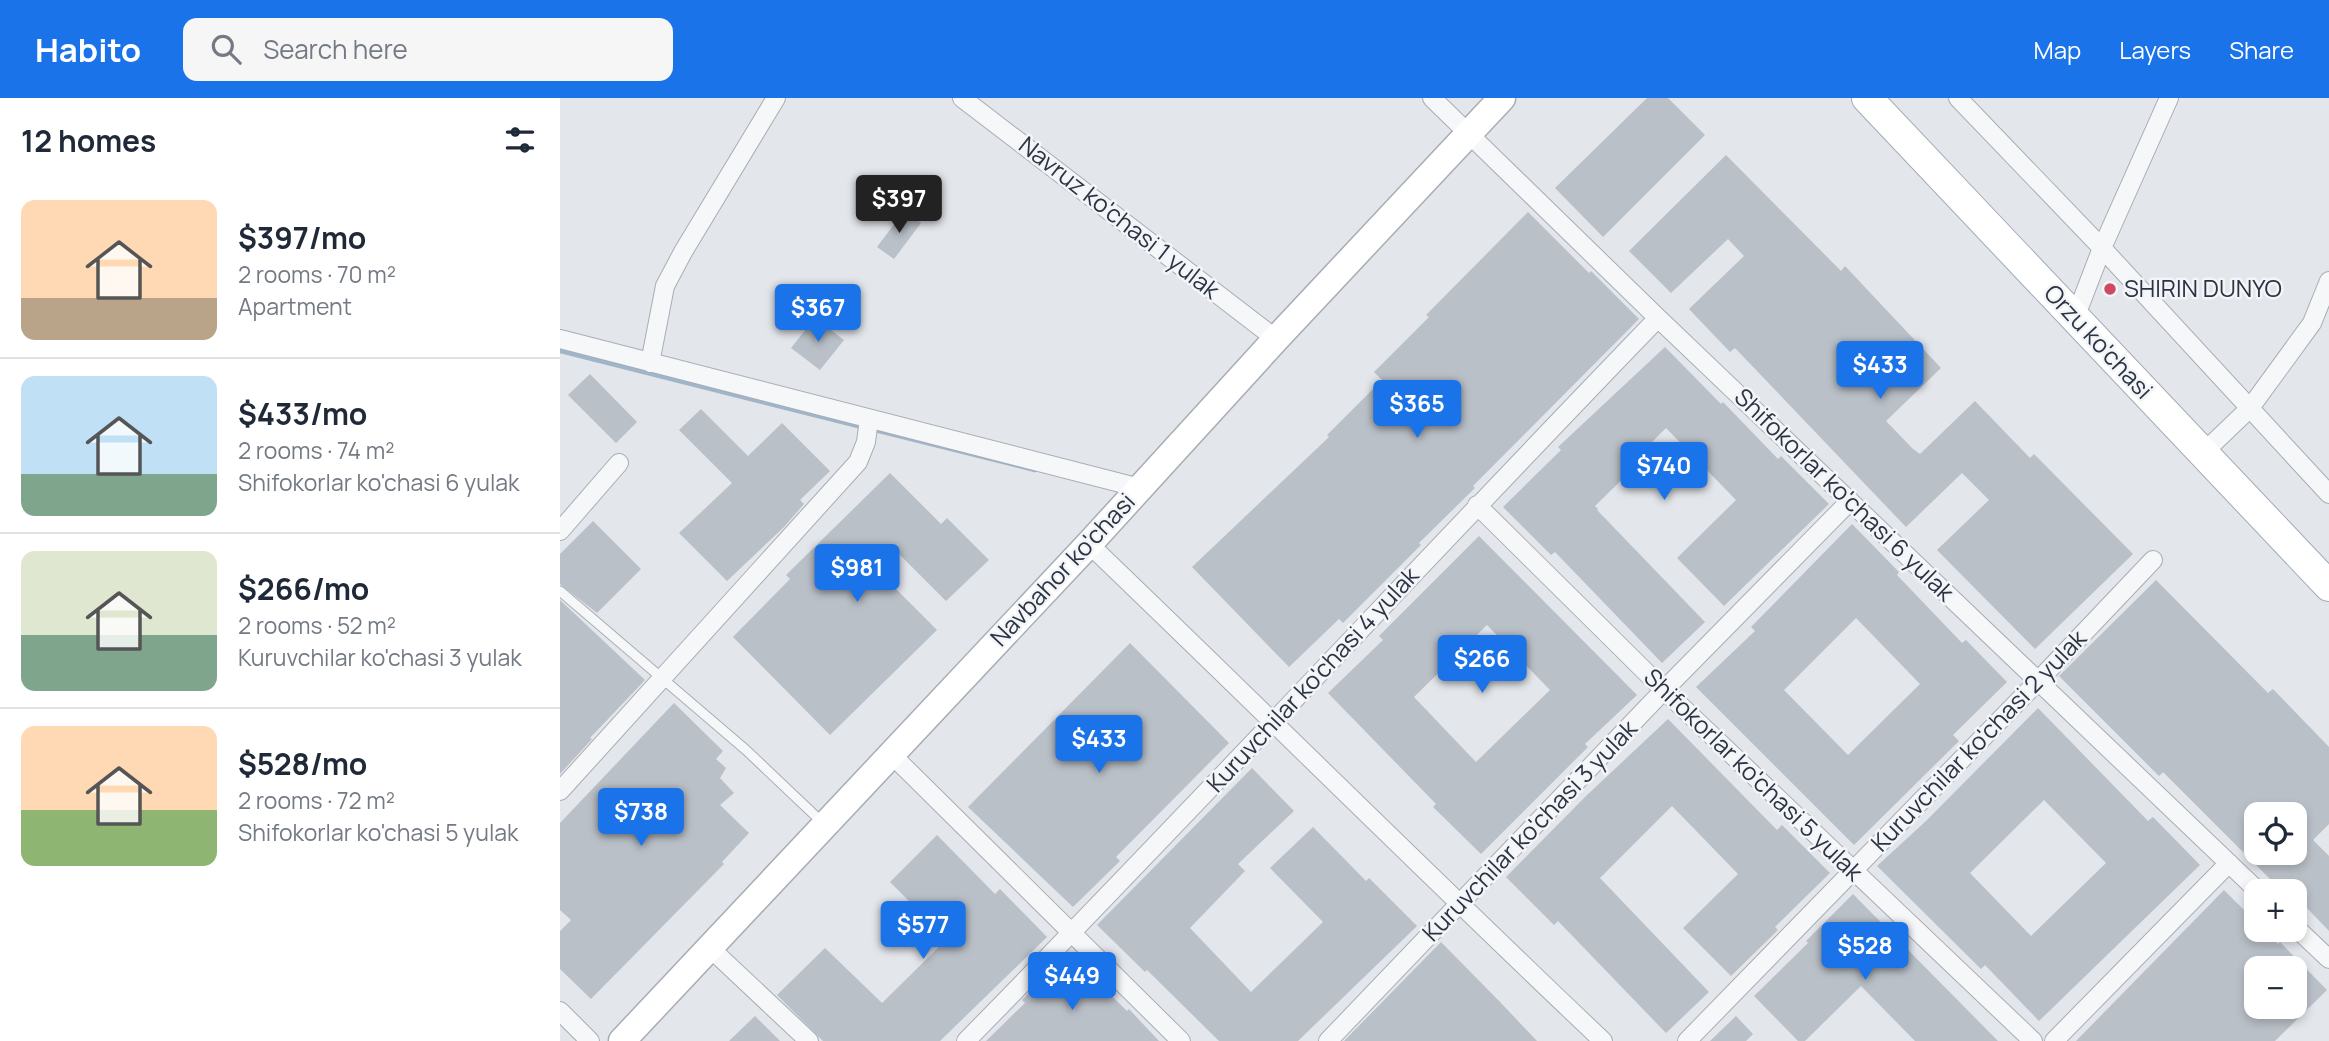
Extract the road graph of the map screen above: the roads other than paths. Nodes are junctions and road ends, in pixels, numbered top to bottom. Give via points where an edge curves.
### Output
1 (776, 98) edge
2 (962, 98) edge
3 (1432, 98) edge
4 (1502, 98) edge
5 (1867, 98) edge
6 (1958, 98) edge
7 (2169, 98) edge
8 (1469, 133) junction
9 (2102, 248) junction
10 (2329, 281) edge
11 (1658, 318) junction
12 (2075, 318) junction
13 (560, 339) edge
14 (1276, 339) junction
15 (650, 363) junction
16 (2250, 408) junction
17 (868, 429) junction
18 (2203, 453) junction
19 (620, 463) dead end
20 (1140, 488) junction
21 (2329, 494) edge
22 (1850, 501) junction
23 (1477, 505) junction
24 (560, 531) edge
25 (1089, 544) junction
26 (2152, 560) dead end
27 (2329, 586) edge
28 (560, 591) edge
29 (661, 677) junction
30 (2039, 680) junction
31 (1664, 690) junction
32 (1275, 722) junction
33 (890, 753) junction
34 (560, 791) edge
35 (824, 824) junction
36 (2229, 863) junction
37 (1853, 870) junction
38 (2246, 879) edge
39 (1460, 905) junction
40 (1071, 934) junction
41 (2307, 938) edge
42 (709, 947) junction
43 (2329, 959) edge
44 (560, 1011) edge
45 (590, 1041) edge
46 (622, 1041) edge
47 (809, 1041) edge
48 (966, 1041) edge
49 (1181, 1041) edge
50 (1328, 1041) edge
51 (1603, 1041) edge
52 (1687, 1041) edge
53 (2033, 1041) edge
54 (2054, 1041) edge

1 - 15 street via 665,286
2 - 14 street, Navruz ko'chasi 1 yulak
3 - 8 street, Shifokorlar ko'chasi 6 yulak
4 - 8 main road, Navbahor ko'chasi
5 - 12 main road, Orzu ko'chasi
6 - 9 street
7 - 9 street
8 - 11 street, Shifokorlar ko'chasi 6 yulak
8 - 14 main road, Navbahor ko'chasi
9 - 12 street
9 - 16 street
10 - 16 street via 2312,323
11 - 22 street, Shifokorlar ko'chasi 6 yulak
11 - 23 street, Kuruvchilar ko'chasi 4 yulak
12 - 18 main road, Orzu ko'chasi
13 - 15 street
14 - 20 main road, Navbahor ko'chasi
15 - 17 street
16 - 18 street
16 - 21 street
17 - 20 street
17 - 29 street via 858,463
18 - 27 main road, Orzu ko'chasi
19 - 24 street
20 - 25 main road, Navbahor ko'chasi
22 - 30 street, Shifokorlar ko'chasi 6 yulak
22 - 31 street, Kuruvchilar ko'chasi 3 yulak
23 - 31 street, Shifokorlar ko'chasi 5 yulak
23 - 32 street, Kuruvchilar ko'chasi 4 yulak
25 - 32 street
25 - 33 main road, Navbahor ko'chasi
26 - 30 street, Kuruvchilar ko'chasi 2 yulak
28 - 29 lane
29 - 34 street
29 - 35 lane
30 - 36 street, Shifokorlar ko'chasi 6 yulak
30 - 37 street, Kuruvchilar ko'chasi 2 yulak
31 - 37 street, Shifokorlar ko'chasi 5 yulak
31 - 39 street, Kuruvchilar ko'chasi 3 yulak
32 - 39 street
32 - 40 street, Kuruvchilar ko'chasi 4 yulak
33 - 35 main road, Navbahor ko'chasi
33 - 40 street
35 - 42 main road, Navbahor ko'chasi
36 - 38 street, Shifokorlar ko'chasi 6 yulak
36 - 54 street
37 - 52 street, Kuruvchilar ko'chasi 2 yulak
37 - 53 street, Shifokorlar ko'chasi 5 yulak
39 - 50 street, Kuruvchilar ko'chasi 3 yulak
39 - 51 street
40 - 48 street, Kuruvchilar ko'chasi 4 yulak
40 - 49 street
41 - 43 street
42 - 46 main road, Navbahor ko'chasi
42 - 47 street
44 - 45 street

